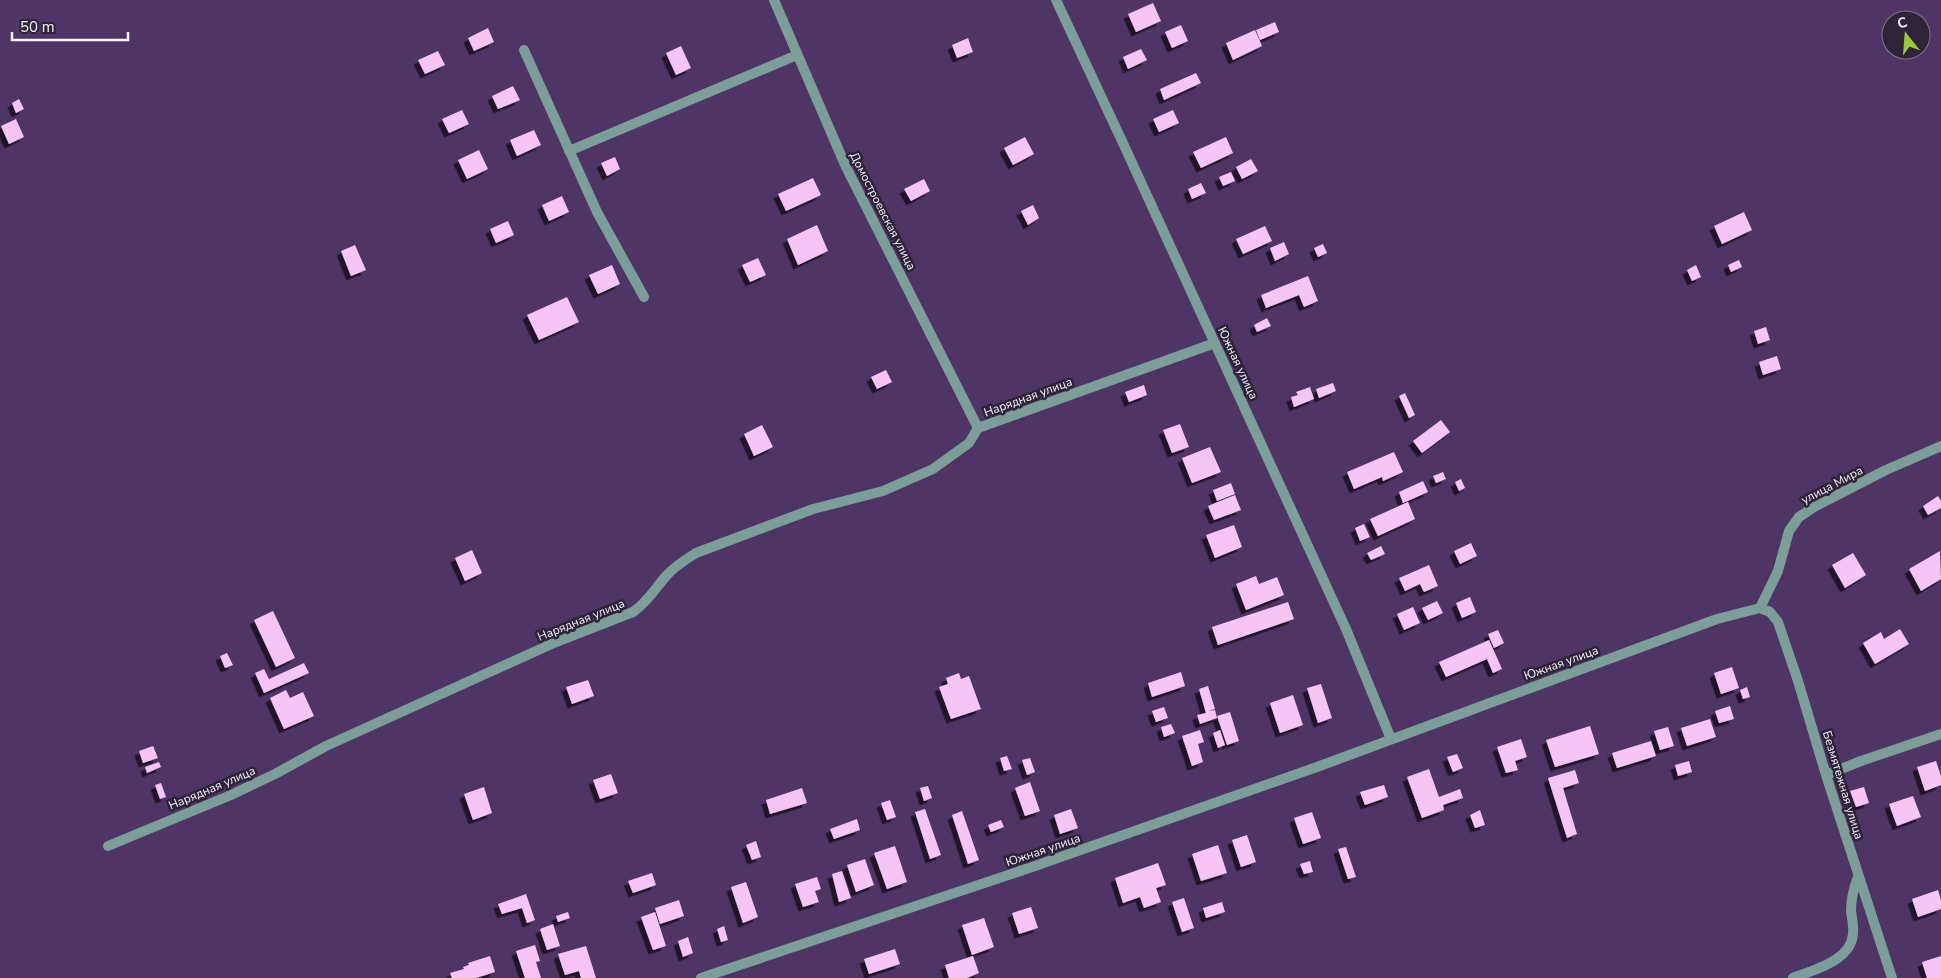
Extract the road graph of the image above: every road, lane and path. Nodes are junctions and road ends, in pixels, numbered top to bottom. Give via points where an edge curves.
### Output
1 (774, 0) edge
2 (1056, 0) edge
3 (524, 50) dead end
4 (797, 55) junction
5 (569, 151) junction
6 (644, 297) dead end
7 (1215, 343) junction
8 (978, 428) junction
9 (1941, 446) edge
10 (1760, 608) junction
11 (1941, 734) edge
12 (1391, 739) junction
13 (1826, 775) junction
14 (108, 846) dead end
15 (1858, 877) junction
16 (701, 978) edge
17 (1793, 978) edge
18 (1892, 978) edge

1 - 4 street, Домостроевская улица
2 - 7 street, Южная улица
3 - 5 street
4 - 5 street
4 - 8 street, Домостроевская улица via 846,167
5 - 6 street
7 - 8 street, Нарядная улица
7 - 12 street, Южная улица via 1346,629
8 - 14 street, Нарядная улица via 969,443 934,469 883,490 813,509 696,553 668,574 643,605 633,612 556,642 326,746 275,774
9 - 10 street, улица Мира via 1814,506 1799,517 1789,531 1778,571
10 - 12 street, Южная улица via 1741,612
10 - 13 street, Безмятежная улица via 1770,612 1778,622
11 - 13 street
12 - 16 street, Южная улица via 1035,866
13 - 15 street, Безмятежная улица
15 - 17 street via 1851,908 1853,936 1848,949 1835,960
15 - 18 street, Безмятежная улица

